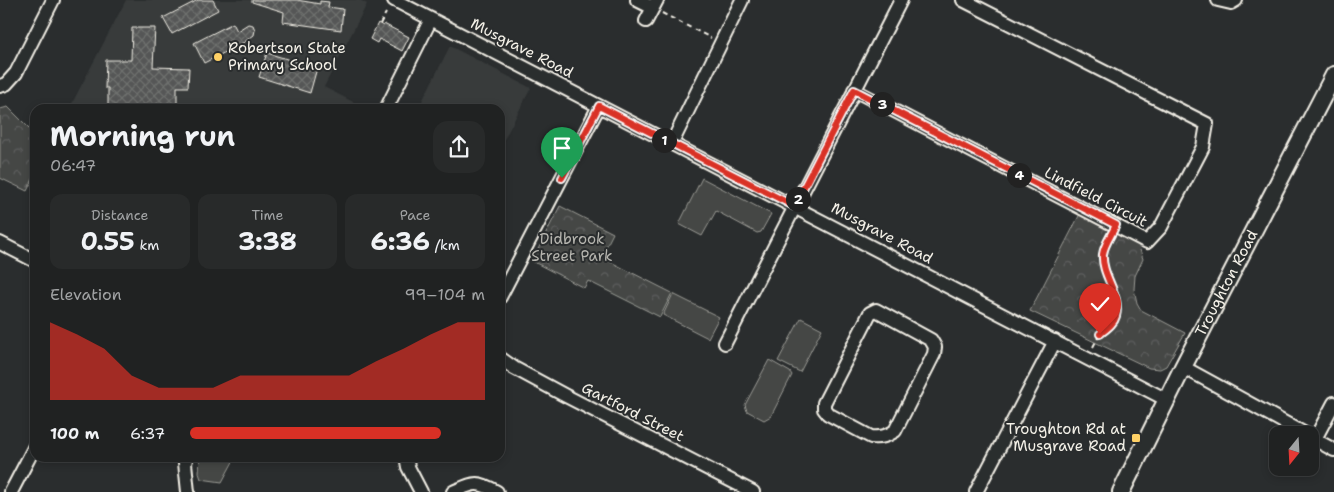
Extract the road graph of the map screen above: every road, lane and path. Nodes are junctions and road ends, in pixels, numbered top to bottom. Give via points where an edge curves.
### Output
1 (53, 0) edge
2 (394, 0) edge
3 (637, 0) edge
4 (742, 0) edge
5 (901, 0) edge
6 (963, 0) edge
7 (1218, 0) edge
8 (1236, 0) edge
9 (655, 4) edge
10 (386, 13) dead end
11 (431, 19) junction
12 (646, 21) dead end
13 (380, 24) dead end
14 (721, 42) junction
15 (1334, 75) edge
16 (0, 86) edge
17 (854, 90) junction
18 (388, 104) edge
19 (599, 106) junction
20 (672, 144) junction
21 (794, 206) junction
22 (1116, 225) junction
23 (1, 246) edge
24 (30, 259) edge
25 (505, 287) edge
26 (876, 310) joint
27 (1055, 342) junction
28 (725, 343) dead end
29 (1094, 347) dead end
30 (505, 362) edge
31 (1183, 367) junction
32 (1167, 400) junction
33 (1334, 403) edge
34 (1291, 426) edge
35 (1318, 426) edge
36 (1319, 442) edge
37 (1334, 450) edge
38 (30, 456) edge
39 (186, 462) edge
40 (407, 462) edge
41 (11, 492) edge
42 (188, 492) edge
43 (199, 492) edge
44 (421, 492) edge
45 (453, 492) edge
46 (497, 492) edge
47 (753, 492) edge
48 (976, 492) edge
49 (1121, 492) edge

1 - 16 street via 16,74
2 - 11 street, Musgrave Road
3 - 9 street
4 - 14 street
5 - 17 street
6 - 22 street, Lindfield Circuit via 1208,124 1203,147 1161,227 1147,242
7 - 8 street via 1232,3
9 - 12 street
9 - 14 path
10 - 13 path
11 - 18 street
11 - 19 street, Musgrave Road
14 - 20 street
15 - 31 main road, Troughton Road
17 - 21 street
17 - 22 street, Lindfield Circuit
19 - 20 street, Musgrave Road
19 - 25 street
20 - 21 street, Musgrave Road
21 - 27 street, Musgrave Road
21 - 28 street
22 - 29 path via 1103,254 1117,305 1116,317 1100,334
23 - 24 street
26 - 26 street via 931,340 935,347 894,431 879,438 871,437 824,409 824,403 870,313
27 - 32 street, Musgrave Road
27 - 48 street
30 - 47 street, Gartford Street
31 - 32 main road, Troughton Road
31 - 34 street
32 - 49 main road, Troughton Road
33 - 35 street
36 - 37 street
38 - 41 street
39 - 42 street
40 - 44 street
42 - 43 street
45 - 46 street via 474,483

